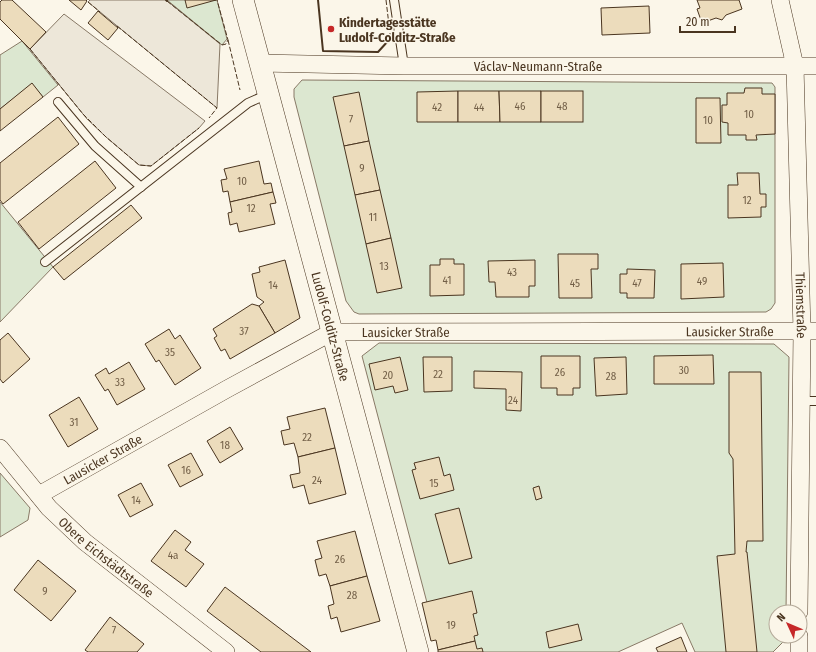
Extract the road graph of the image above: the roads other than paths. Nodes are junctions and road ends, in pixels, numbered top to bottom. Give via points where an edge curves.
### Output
1 (244, 0) edge
2 (394, 0) edge
3 (780, 0) edge
4 (260, 63) junction
5 (404, 66) junction
6 (795, 66) junction
7 (816, 66) edge
8 (268, 93) junction
9 (58, 102) dead end
10 (141, 187) junction
11 (45, 262) dead end
12 (809, 331) edge
13 (332, 332) junction
14 (809, 401) edge
15 (0, 448) edge
16 (39, 495) junction
17 (799, 604) edge
18 (226, 652) edge
19 (418, 652) edge

1 - 4 street, Ludolf-Colditz-Straße
2 - 5 lane
3 - 6 street, Thiemstraße
4 - 5 street, Václav-Neumann-Straße
4 - 8 street, Ludolf-Colditz-Straße
5 - 6 street, Václav-Neumann-Straße
6 - 7 street, Václav-Neumann-Straße
6 - 12 street, Thiemstraße
8 - 10 lane via 248,103
8 - 13 street, Ludolf-Colditz-Straße
9 - 10 lane via 95,146
10 - 11 lane
12 - 13 street, Lausicker Straße
12 - 14 street, Thiemstraße
13 - 16 street, Lausicker Straße
13 - 19 street, Ludolf-Colditz-Straße
14 - 17 street, Thiemstraße
15 - 16 street, Obere Eichstädtstraße
16 - 18 street, Obere Eichstädtstraße via 85,542

